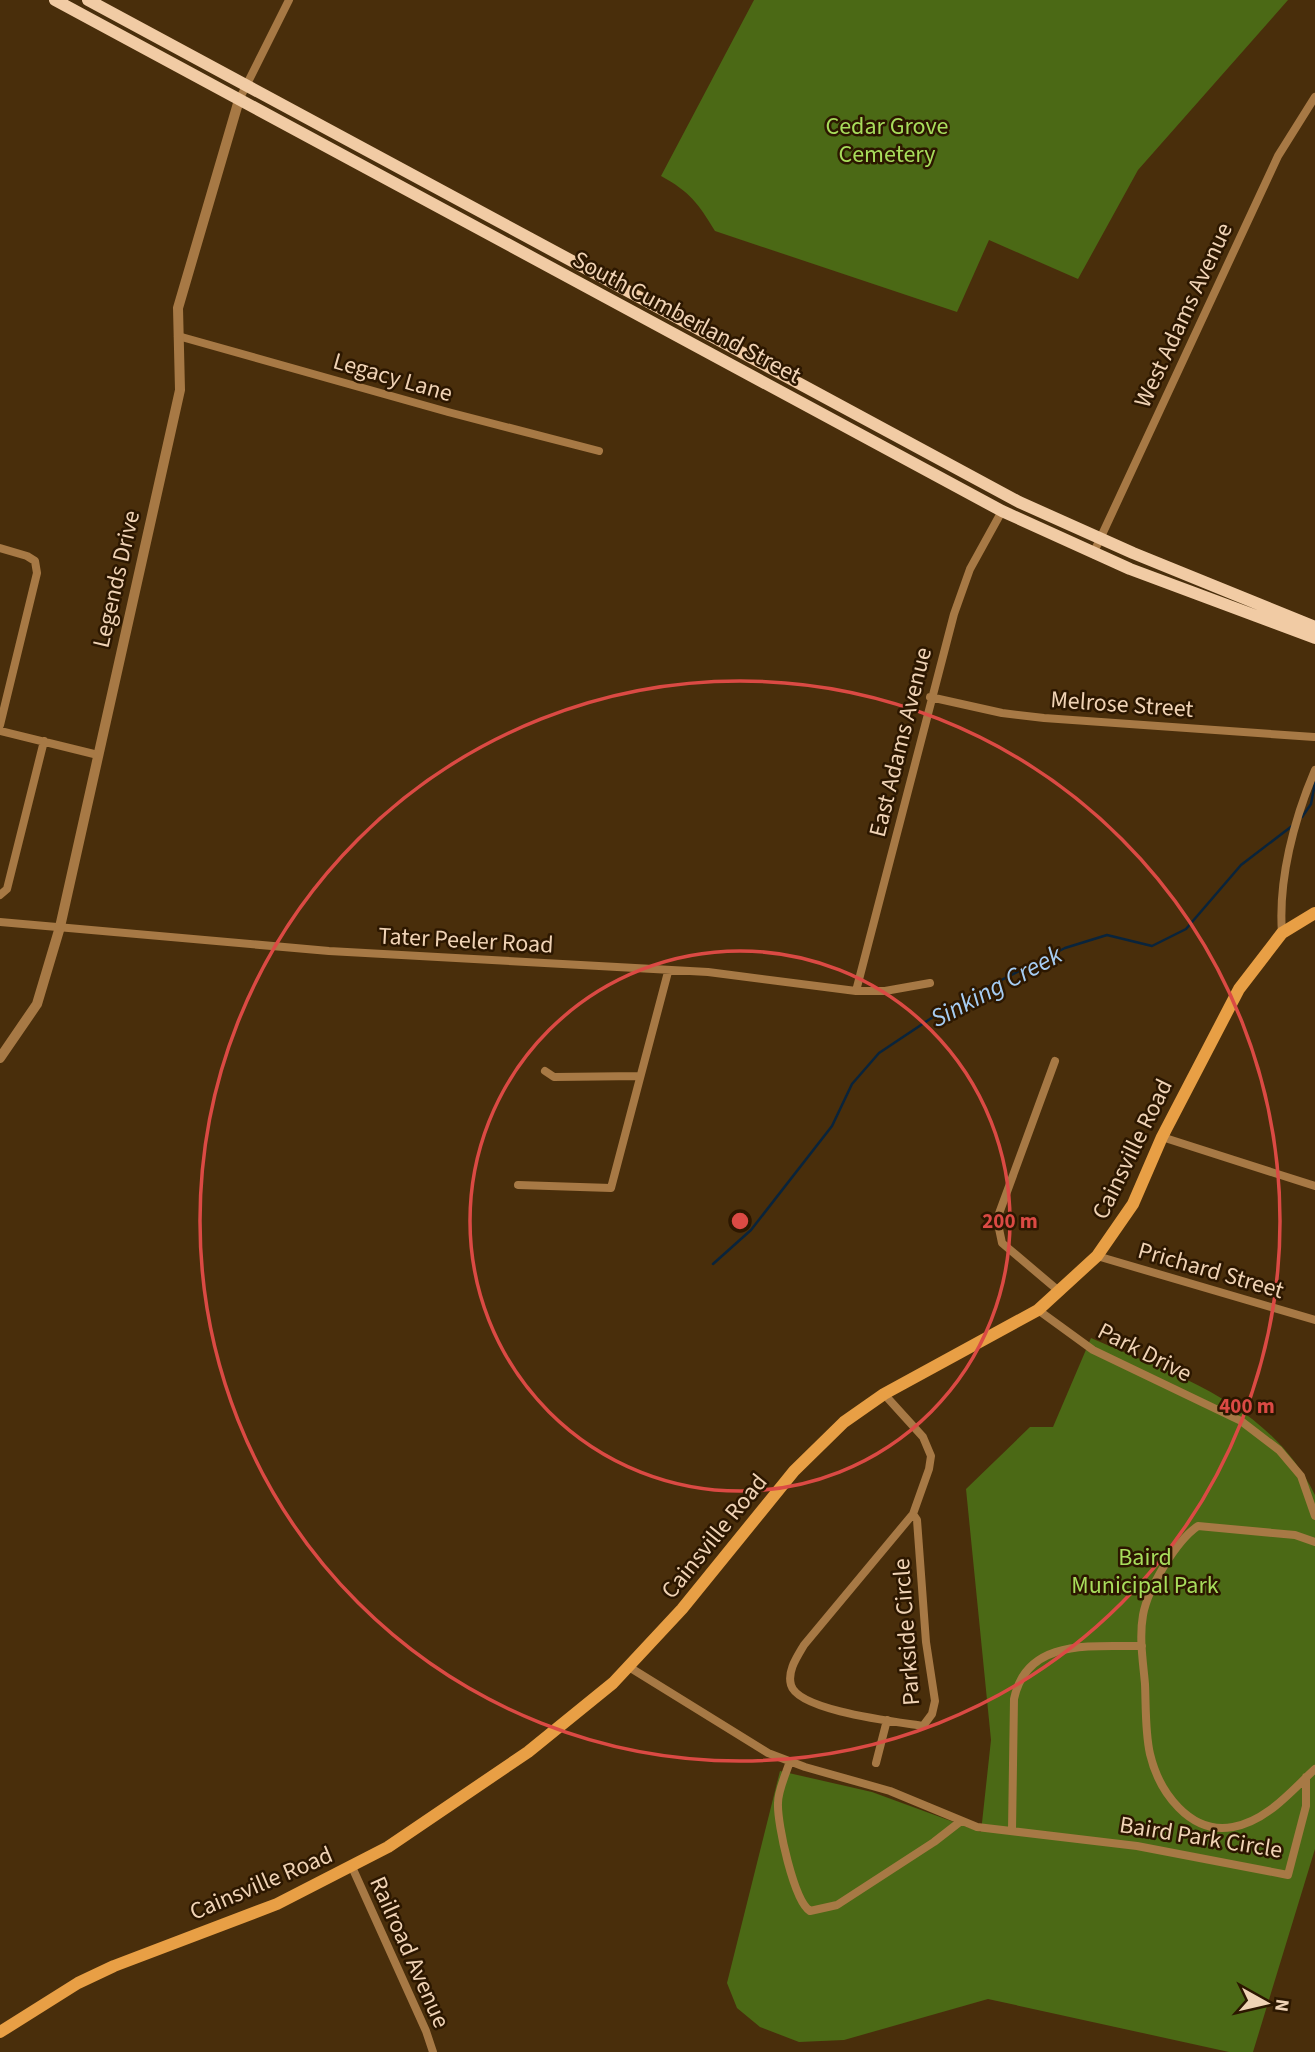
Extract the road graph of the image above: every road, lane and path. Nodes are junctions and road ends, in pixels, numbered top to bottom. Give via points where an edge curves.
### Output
1 (55, 0) edge
2 (88, 0) edge
3 (289, 0) edge
4 (247, 85) junction
5 (1315, 97) edge
6 (239, 100) junction
7 (178, 336) junction
8 (599, 451) dead end
9 (1002, 511) junction
10 (1100, 538) junction
11 (0, 548) edge
12 (1093, 554) junction
13 (1315, 627) edge
14 (1315, 638) edge
15 (930, 697) junction
16 (0, 725) edge
17 (0, 731) edge
18 (1314, 737) edge
19 (44, 741) junction
20 (98, 755) junction
21 (1315, 770) edge
22 (0, 895) edge
23 (1315, 913) edge
24 (0, 922) edge
25 (60, 927) junction
26 (1282, 933) junction
27 (668, 972) junction
28 (930, 983) dead end
29 (856, 991) junction
30 (0, 1058) edge
31 (1055, 1061) dead end
32 (545, 1071) dead end
33 (640, 1076) junction
34 (1162, 1137) junction
35 (518, 1185) dead end
36 (1315, 1186) edge
37 (1097, 1256) junction
38 (1059, 1292) junction
39 (1038, 1310) junction
40 (1315, 1320) edge
41 (884, 1394) junction
42 (913, 1514) junction
43 (1315, 1516) edge
44 (1315, 1542) edge
45 (1142, 1646) junction
46 (629, 1667) junction
47 (887, 1720) junction
48 (790, 1761) junction
49 (876, 1763) dead end
50 (1315, 1769) edge
51 (1306, 1777) junction
52 (961, 1821) junction
53 (1012, 1830) junction
54 (352, 1867) junction
55 (0, 2032) edge
56 (433, 2052) edge

1 - 6 main road, South Cumberland Street
2 - 4 main road, South Cumberland Street
3 - 4 street
4 - 6 street
4 - 10 main road, South Cumberland Street via 936,459
5 - 10 street, West Adams Avenue via 1278,156
6 - 7 street, Legends Drive via 178,308
6 - 9 main road, South Cumberland Street
7 - 8 street, Legacy Lane
7 - 20 street, Legends Drive via 180,390
9 - 12 main road, South Cumberland Street
9 - 15 street, East Adams Avenue via 963,586
10 - 12 street, West Adams Avenue
10 - 13 main road, South Cumberland Street
11 - 16 street via 27,556 35,562 37,573
12 - 14 main road, South Cumberland Street
15 - 18 street, Melrose Street via 1044,718
15 - 29 street, East Adams Avenue
17 - 19 street
19 - 20 street
19 - 22 street via 7,888
20 - 25 street, Legends Drive
21 - 26 street via 1289,856 1280,904
23 - 26 main road, Cainsville Road
24 - 25 street, Tater Peeler Road
25 - 27 street, Tater Peeler Road via 329,951
25 - 30 street, Legends Drive via 37,1004
26 - 34 main road, Cainsville Road via 1239,989
27 - 29 street, Tater Peeler Road via 743,975
27 - 33 street
28 - 29 street, Tater Peeler Road
31 - 38 street via 997,1219 1002,1243
32 - 33 street via 554,1077
33 - 35 street via 611,1188
34 - 36 street
34 - 37 main road, Cainsville Road via 1133,1205
37 - 38 main road, Cainsville Road
37 - 40 street, Prichard Street
38 - 39 main road, Cainsville Road
39 - 41 main road, Cainsville Road
39 - 43 street, Park Drive via 1093,1350 1241,1420 1279,1450 1301,1476
41 - 42 street, Parkside Circle via 923,1437 930,1456
41 - 46 main road, Cainsville Road via 844,1422 794,1471
42 - 47 street, Parkside Circle via 934,1701 923,1726
42 - 47 street, Parkside Circle via 804,1645 792,1666 791,1685 799,1698
44 - 45 street, Baird Park Circle via 1295,1535 1198,1526 1185,1535 1148,1597
45 - 51 street, Baird Park Circle via 1150,1754 1169,1794 1187,1817 1217,1827 1250,1822 1278,1804
45 - 53 street via 1067,1647 1045,1654 1017,1684
46 - 48 street, Baird Park Circle via 768,1753
46 - 54 main road, Cainsville Road via 566,1723 500,1772
47 - 49 street
48 - 52 street, Baird Park Circle via 890,1791
48 - 52 street via 778,1802 798,1895 810,1911 837,1905
50 - 51 street, Baird Park Circle
51 - 53 street, Baird Park Circle via 1306,1806 1288,1875 1137,1846
52 - 53 street, Baird Park Circle
54 - 55 main road, Cainsville Road via 277,1905 114,1966
54 - 56 street, Railroad Avenue

